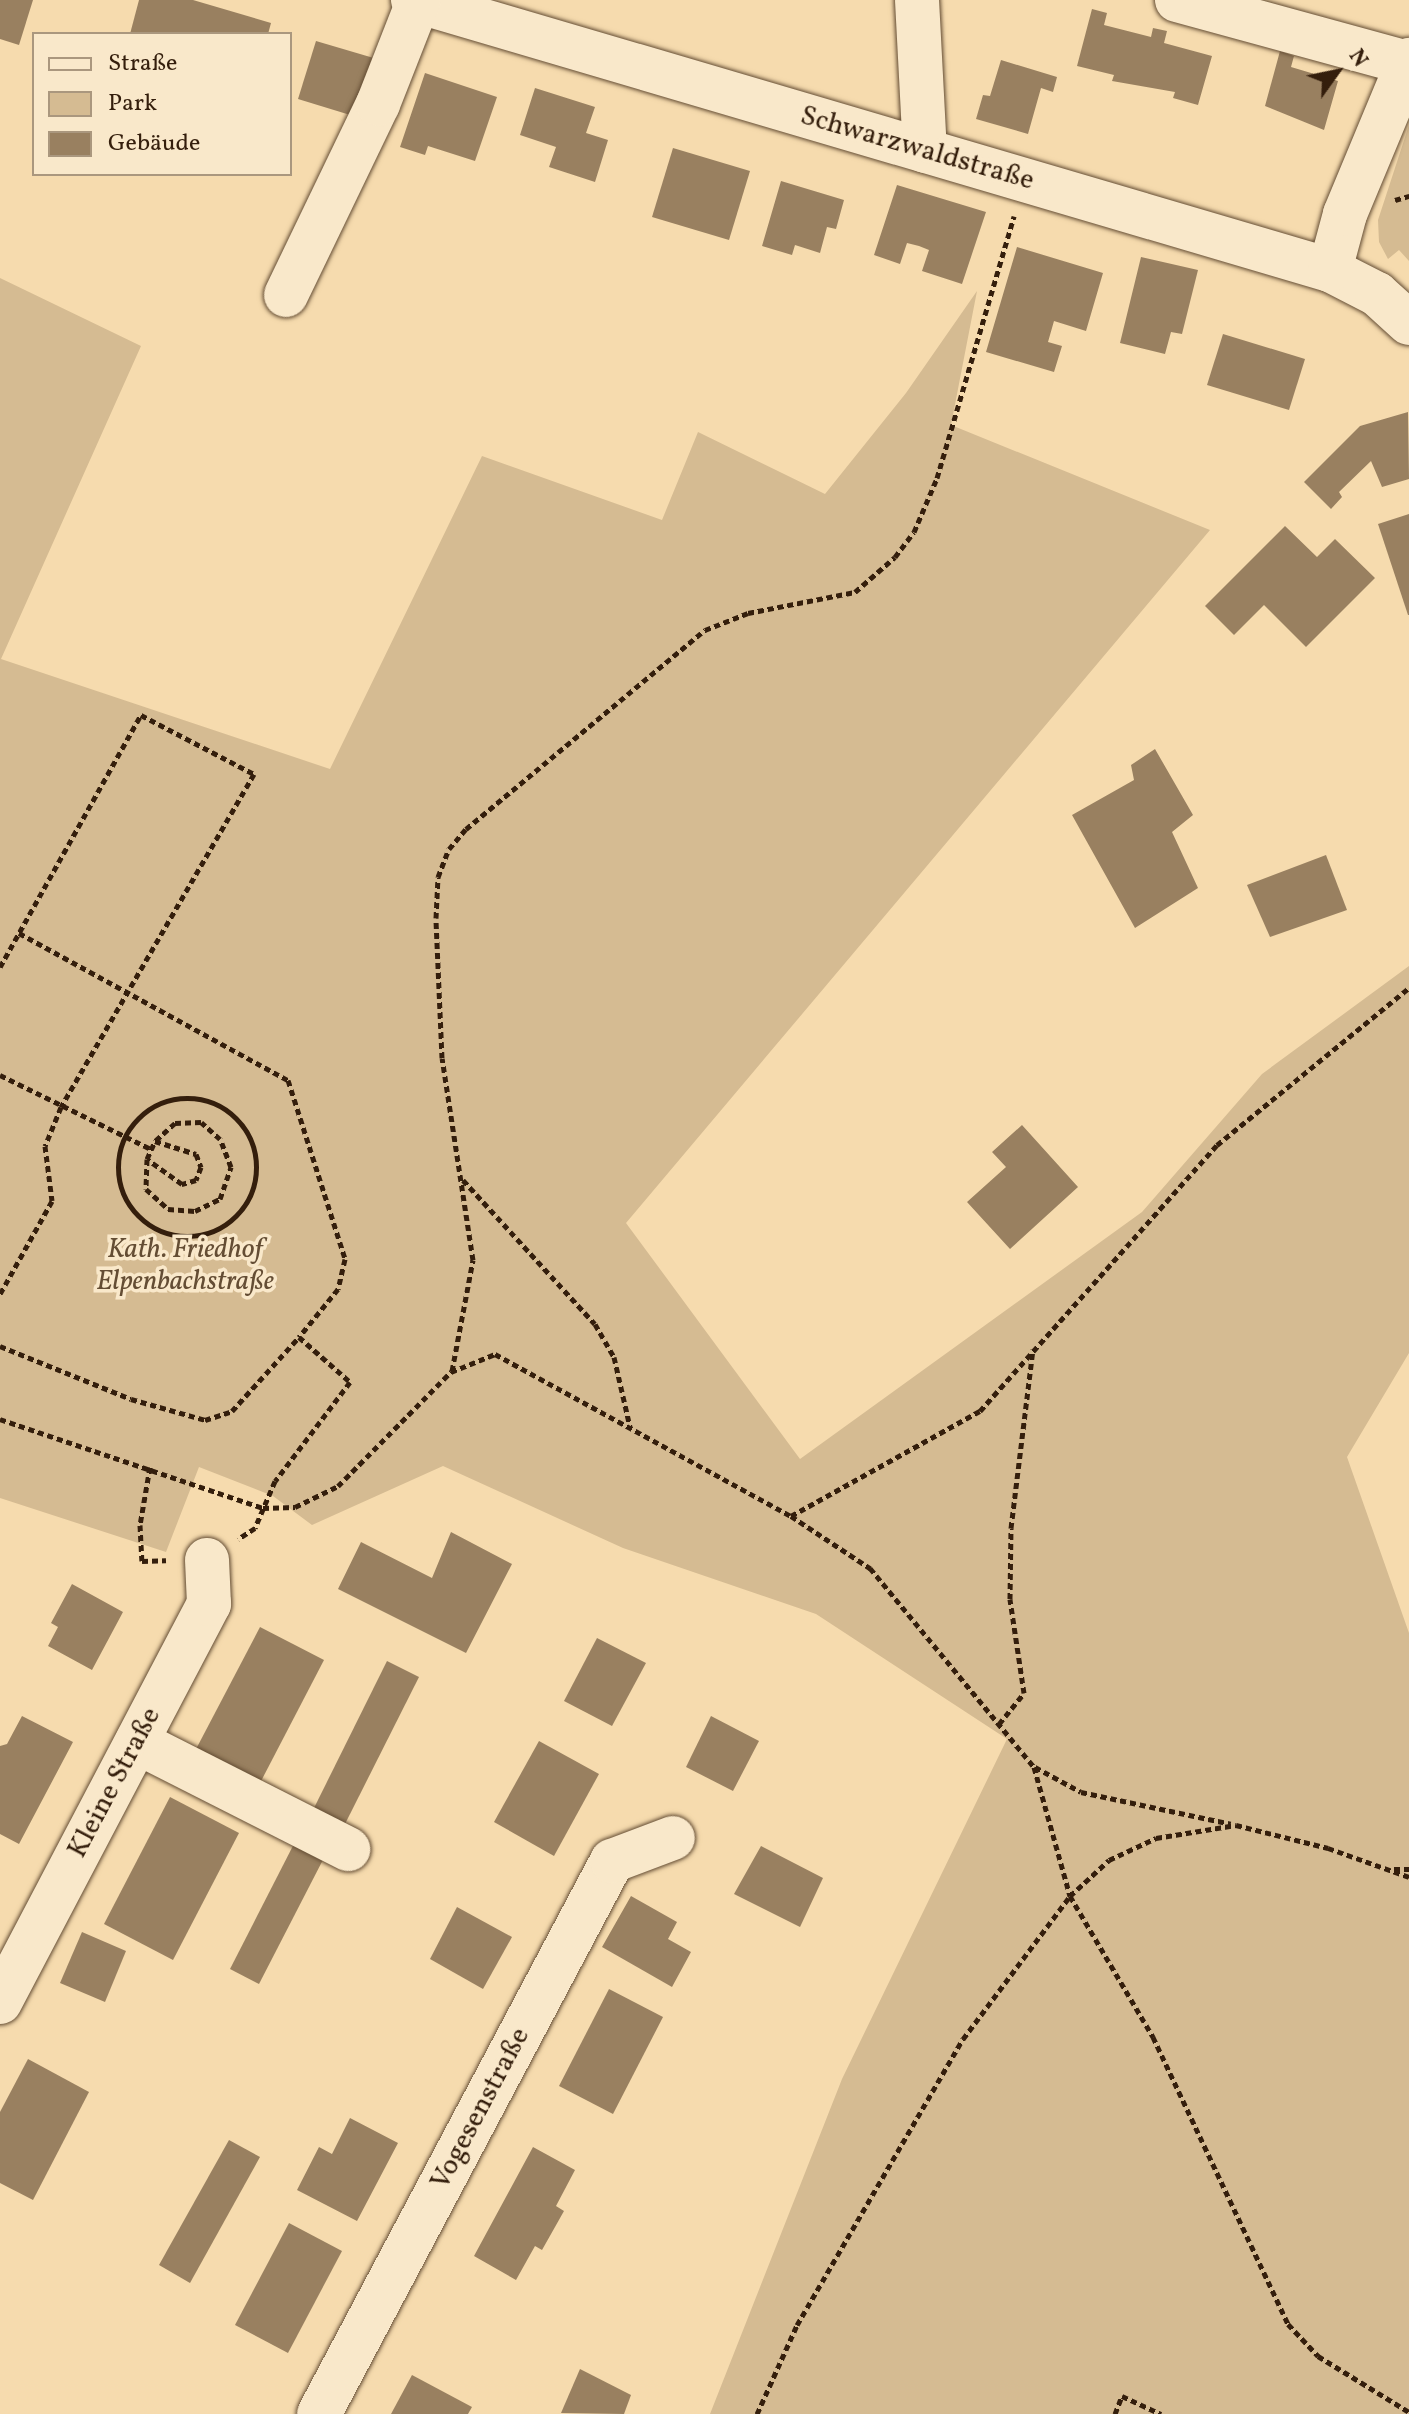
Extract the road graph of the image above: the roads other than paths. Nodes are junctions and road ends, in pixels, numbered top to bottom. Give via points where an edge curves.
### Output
1 (917, 0) edge
2 (1177, 0) edge
3 (415, 1) edge
4 (1408, 61) edge
5 (925, 151) junction
6 (1330, 270) junction
7 (286, 295) dead end
8 (1409, 323) edge
9 (207, 1560) road end
10 (137, 1742) junction
11 (673, 1838) dead end
12 (348, 1849) dead end
13 (11, 1953) edge
14 (0, 2002) edge
15 (319, 2414) edge

1 - 5 street
2 - 4 street
3 - 5 street, Schwarzwaldstraße
3 - 7 street via 378,104
4 - 6 street via 1345,214
5 - 6 street, Schwarzwaldstraße
6 - 8 street, Schwarzwaldstraße via 1377,294
9 - 10 street, Kleine Straße via 209,1604
10 - 12 street
10 - 13 street, Kleine Straße
11 - 15 street, Vogesenstraße via 612,1861
13 - 14 street, Kleine Straße

